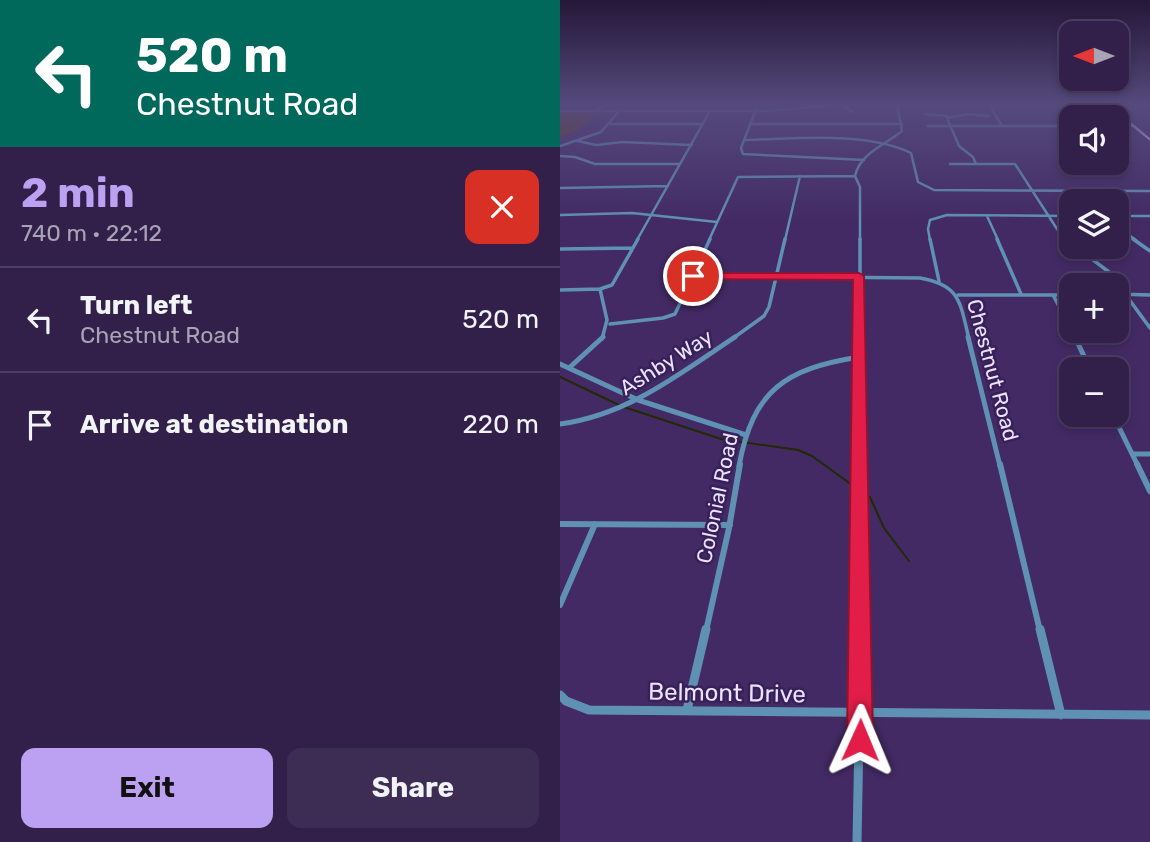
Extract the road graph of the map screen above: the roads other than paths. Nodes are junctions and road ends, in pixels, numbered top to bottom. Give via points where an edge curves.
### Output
1 (588, 143) edge
2 (611, 143) edge
3 (652, 143) edge
4 (743, 143) edge
5 (872, 143) edge
6 (958, 143) edge
7 (692, 145) joint
8 (883, 145) junction
9 (560, 156) edge
10 (864, 160) junction
11 (680, 164) junction
12 (950, 164) dead end
13 (976, 164) junction
14 (800, 176) junction
15 (855, 176) junction
16 (668, 186) junction
17 (560, 188) edge
18 (1033, 191) junction
19 (1150, 191) edge
20 (560, 215) edge
21 (652, 215) junction
22 (987, 216) junction
23 (1048, 216) junction
24 (1059, 216) edge
25 (1129, 216) edge
26 (1150, 216) edge
27 (717, 222) junction
28 (1059, 229) edge
29 (1129, 236) edge
30 (560, 248) edge
31 (633, 248) junction
32 (1150, 251) edge
33 (1095, 259) edge
34 (1109, 273) edge
35 (693, 276) junction
36 (859, 276) junction
37 (777, 277) junction
38 (939, 281) junction
39 (600, 289) junction
40 (560, 290) edge
41 (1021, 294) junction
42 (1129, 294) edge
43 (958, 295) junction
44 (1053, 295) junction
45 (1059, 295) edge
46 (1150, 295) edge
47 (1129, 296) edge
48 (1059, 307) edge
49 (610, 324) junction
50 (1150, 328) edge
51 (859, 357) junction
52 (560, 364) edge
53 (569, 368) junction
54 (638, 400) junction
55 (560, 424) edge
56 (1119, 427) edge
57 (746, 435) junction
58 (1133, 454) junction
59 (1150, 454) edge
60 (1150, 491) edge
61 (560, 524) edge
62 (595, 524) junction
63 (730, 525) junction
64 (560, 605) edge
65 (560, 695) edge
66 (687, 710) junction
67 (861, 714) junction
68 (1061, 715) junction
69 (1150, 715) edge
70 (857, 842) edge

1 - 2 street
3 - 7 street
4 - 10 street via 741,152 748,156
5 - 8 street
6 - 13 street
7 - 11 street
8 - 10 street
8 - 18 street via 910,151 918,182 926,188
9 - 11 street via 595,164
10 - 15 street
11 - 16 street
12 - 13 street
13 - 18 street via 1015,164
14 - 15 street
14 - 27 street via 738,177
14 - 37 street, Ashby Way
15 - 36 street via 860,187
16 - 17 street
16 - 21 street
18 - 19 street
18 - 23 street
20 - 21 street
21 - 27 street
21 - 31 street
22 - 23 street
22 - 38 street via 947,215 930,220
22 - 41 street
23 - 24 street
23 - 28 street
25 - 26 street
27 - 35 street
29 - 32 street
30 - 31 street
31 - 39 street via 612,285
33 - 34 street
35 - 37 street
35 - 49 street via 671,316
36 - 37 street
36 - 38 street
36 - 51 street
37 - 54 street, Ashby Way via 764,316
38 - 43 street, Chestnut Road
39 - 40 street
39 - 49 street
41 - 43 street
41 - 44 street
42 - 46 street
43 - 68 street, Chestnut Road
44 - 45 street
44 - 48 street
47 - 50 street
49 - 53 street via 603,338
51 - 57 street, Colonial Road via 813,366 780,383 763,400
51 - 67 street
52 - 53 street
53 - 54 street
54 - 55 street, Ashby Way via 602,417
54 - 57 street
56 - 58 street
57 - 63 street, Colonial Road
58 - 59 street
58 - 60 street
61 - 62 street
62 - 63 street
62 - 64 street
63 - 66 street, Colonial Road
65 - 66 street, Belmont Drive via 589,710
66 - 67 street, Belmont Drive
67 - 68 street, Belmont Drive
67 - 70 street
68 - 69 street, Belmont Drive

